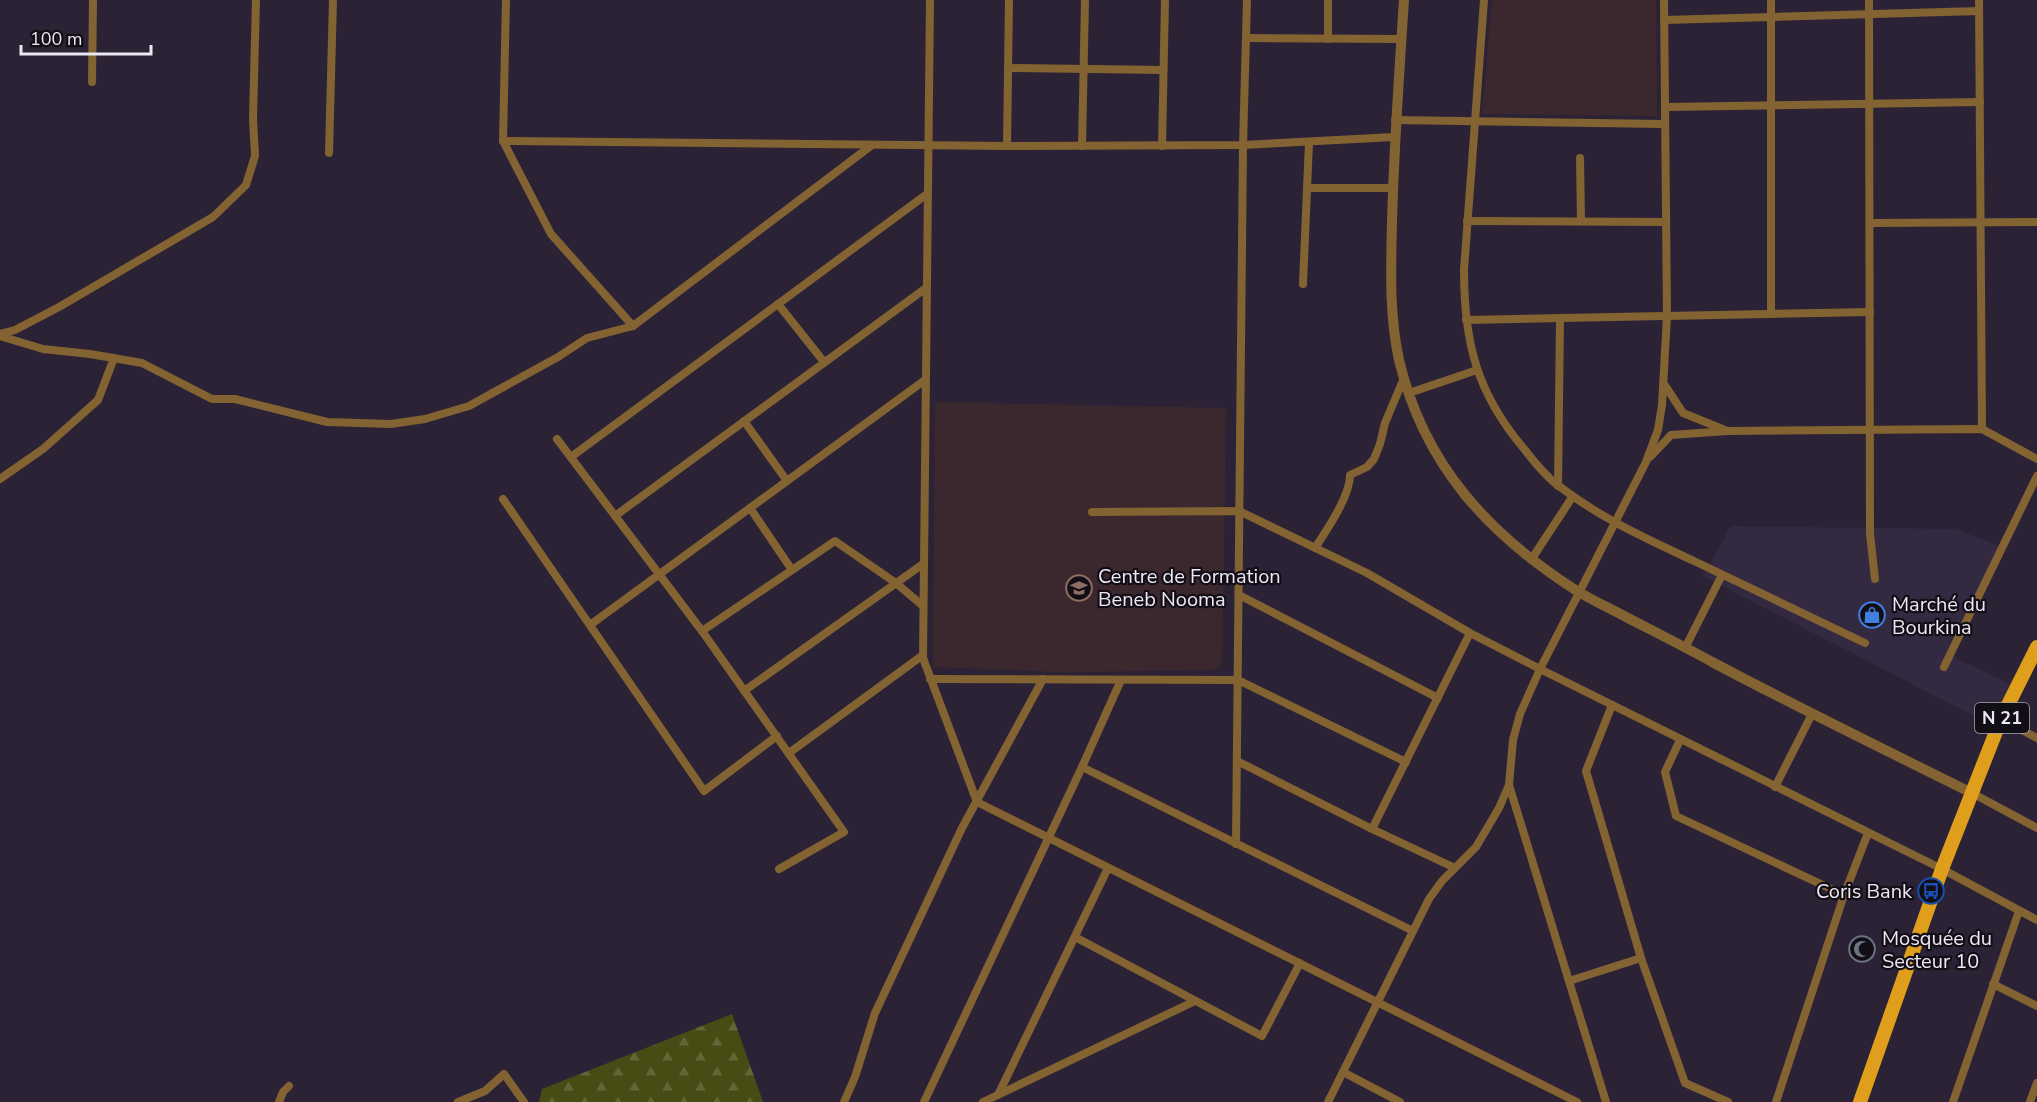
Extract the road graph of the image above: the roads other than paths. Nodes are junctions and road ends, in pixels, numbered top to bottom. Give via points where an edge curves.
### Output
1 (93, 0) edge
2 (256, 0) edge
3 (333, 0) edge
4 (506, 0) edge
5 (930, 0) edge
6 (1009, 0) edge
7 (1085, 0) edge
8 (1165, 0) edge
9 (1247, 0) edge
10 (1328, 0) edge
11 (1404, 0) edge
12 (1484, 0) edge
13 (1664, 0) edge
14 (1771, 0) edge
15 (1869, 0) edge
16 (1979, 0) edge
17 (1979, 11) junction
18 (1869, 14) junction
19 (1771, 17) junction
20 (1664, 20) junction
21 (1246, 38) junction
22 (1328, 39) junction
23 (1401, 39) junction
24 (1008, 68) junction
25 (1084, 69) junction
26 (1163, 70) junction
27 (92, 82) dead end
28 (1980, 102) junction
29 (1870, 104) junction
30 (1771, 105) junction
31 (1665, 107) junction
32 (1395, 120) junction
33 (1475, 121) junction
34 (1665, 124) junction
35 (1394, 137) junction
36 (503, 141) junction
37 (1309, 142) junction
38 (872, 145) junction
39 (927, 145) junction
40 (1243, 145) junction
41 (1007, 146) junction
42 (1082, 146) junction
43 (1162, 146) junction
44 (329, 153) dead end
45 (1580, 158) dead end
46 (1307, 188) junction
47 (1393, 188) junction
48 (927, 194) junction
49 (1467, 221) junction
50 (1581, 221) junction
51 (1666, 222) junction
52 (1980, 222) junction
53 (2037, 222) edge
54 (1870, 223) junction
55 (1303, 284) dead end
56 (926, 288) junction
57 (778, 304) junction
58 (1870, 312) junction
59 (1771, 314) junction
60 (1667, 316) junction
61 (1560, 318) junction
62 (1466, 320) junction
63 (633, 326) junction
64 (0, 335) edge
65 (114, 358) junction
66 (824, 362) junction
67 (1477, 370) junction
68 (1404, 378) junction
69 (925, 380) junction
70 (1664, 384) junction
71 (1409, 393) junction
72 (744, 421) junction
73 (1982, 429) junction
74 (1728, 431) junction
75 (1870, 431) junction
76 (557, 439) dead end
77 (571, 457) junction
78 (2037, 459) edge
79 (1646, 462) junction
80 (2037, 476) edge
81 (0, 479) edge
82 (787, 481) junction
83 (1558, 486) junction
84 (1573, 496) junction
85 (503, 499) dead end
86 (750, 508) junction
87 (1239, 511) junction
88 (1092, 512) dead end
89 (615, 516) junction
90 (1615, 523) junction
91 (1315, 548) junction
92 (1531, 560) junction
93 (923, 564) junction
94 (792, 570) junction
95 (659, 574) junction
96 (1722, 574) junction
97 (1875, 579) dead end
98 (896, 583) junction
99 (1579, 592) junction
100 (1239, 595) junction
101 (923, 606) junction
102 (590, 625) junction
103 (702, 631) junction
104 (1470, 633) junction
105 (1865, 643) dead end
106 (2037, 646) edge
107 (1685, 648) junction
108 (922, 655) junction
109 (1944, 667) dead end
110 (1540, 669) junction
111 (930, 679) junction
112 (1042, 679) junction
113 (1121, 680) junction
114 (1238, 680) junction
115 (744, 691) junction
116 (1438, 698) junction
117 (1612, 705) junction
118 (1812, 714) junction
119 (2001, 719) junction
120 (777, 736) junction
121 (2037, 738) edge
122 (1680, 740) junction
123 (789, 753) junction
124 (1237, 761) junction
125 (1406, 762) junction
126 (1082, 767) junction
127 (1509, 785) junction
128 (1775, 787) junction
129 (1972, 792) junction
130 (977, 802) junction
131 (2037, 828) edge
132 (1372, 829) junction
133 (1868, 833) junction
134 (1048, 838) junction
135 (1236, 844) junction
136 (1108, 868) junction
137 (1455, 868) junction
138 (779, 869) dead end
139 (1942, 869) junction
140 (1844, 895) junction
141 (2019, 911) junction
142 (2037, 920) edge
143 (1413, 931) junction
144 (1075, 937) junction
145 (1641, 958) junction
146 (1300, 963) junction
147 (1569, 981) junction
148 (1994, 984) junction
149 (1196, 1001) junction
150 (1378, 1002) junction
151 (2037, 1006) edge
152 (1343, 1072) junction
153 (2037, 1083) edge
154 (289, 1086) dead end
155 (998, 1095) junction
156 (279, 1102) edge
157 (458, 1102) edge
158 (524, 1102) edge
159 (844, 1102) edge
160 (924, 1102) edge
161 (983, 1102) edge
162 (1328, 1102) edge
163 (1400, 1102) edge
164 (1577, 1102) edge
165 (1606, 1102) edge
166 (1728, 1102) edge
167 (1776, 1102) edge
168 (1860, 1102) edge
169 (1953, 1102) edge
170 (2030, 1102) edge

1 - 27 street
2 - 64 street via 255,156 246,185 213,217 58,307
3 - 44 street
4 - 36 street
5 - 39 street
6 - 24 street
7 - 25 street
8 - 26 street
9 - 21 street
10 - 22 street
11 - 23 street
12 - 33 street
13 - 20 street
14 - 19 street
15 - 18 street
16 - 17 street
17 - 18 street
17 - 28 street
18 - 19 street
18 - 29 street
19 - 20 street
19 - 30 street
20 - 31 street
21 - 22 street
21 - 40 street
22 - 23 street
23 - 32 street
24 - 25 street
24 - 41 street
25 - 26 street
25 - 42 street
26 - 43 street
28 - 29 street
28 - 52 street
29 - 30 street
29 - 54 street
30 - 31 street
30 - 59 street
31 - 34 street
32 - 33 street
32 - 35 street
33 - 34 street
33 - 49 street
34 - 51 street
35 - 37 street
35 - 47 street
36 - 38 street
36 - 63 street via 551,234
37 - 40 street
37 - 46 street
38 - 39 street
38 - 63 street
39 - 41 street
39 - 48 street
40 - 43 street
40 - 87 street
41 - 42 street
42 - 43 street
45 - 50 street
46 - 47 street
46 - 55 street
47 - 68 street via 1391,288
48 - 56 street
48 - 57 street
49 - 50 street
49 - 62 street
50 - 51 street
51 - 60 street
52 - 53 street
52 - 54 street
52 - 73 street
54 - 58 street
56 - 66 street
56 - 69 street
57 - 66 street
57 - 77 street
58 - 59 street
58 - 75 street
59 - 60 street
60 - 61 street
60 - 70 street
61 - 62 street
61 - 83 street
62 - 67 street
63 - 65 street via 587,338 469,406 425,419 391,423 327,422 236,399 212,399 142,363
64 - 65 street via 43,349
65 - 81 street via 98,400 43,449
66 - 72 street
67 - 71 street
67 - 83 street via 1498,415
68 - 71 street
68 - 91 street via 1384,423 1374,459 1350,475 1346,496
69 - 82 street
69 - 93 street
70 - 74 street via 1683,413
70 - 79 street via 1658,430
71 - 92 street via 1447,472 1492,526
72 - 82 street
72 - 89 street
73 - 75 street
73 - 78 street
74 - 75 street
74 - 79 street via 1671,435
75 - 97 street via 1870,534
76 - 77 street
77 - 89 street
79 - 90 street
80 - 109 street
82 - 86 street
83 - 84 street
84 - 90 street
84 - 92 street
85 - 102 street
86 - 94 street
86 - 95 street
87 - 88 street
87 - 91 street
87 - 100 street
89 - 95 street
90 - 96 street
90 - 99 street
91 - 104 street via 1367,573
92 - 99 street
93 - 98 street
93 - 101 street
94 - 98 street via 835,541
94 - 103 street
95 - 102 street
95 - 103 street
96 - 105 street
96 - 107 street
98 - 101 street
98 - 115 street
99 - 107 street
99 - 110 street
100 - 114 street
100 - 116 street
101 - 108 street
102 - 120 street via 704,791
103 - 115 street
104 - 110 street
104 - 116 street
106 - 119 main road, N 21
107 - 118 street
108 - 111 street
108 - 123 street
110 - 117 street
110 - 127 street via 1513,740
111 - 112 street
111 - 130 street
112 - 113 street
112 - 130 street
113 - 114 street
113 - 126 street
114 - 124 street
114 - 125 street
115 - 120 street
116 - 125 street
117 - 122 street
117 - 145 street via 1586,771
118 - 128 street
118 - 129 street
119 - 121 street
119 - 129 main road, N 21
120 - 123 street
122 - 128 street
122 - 140 street via 1665,772 1676,816
123 - 138 street via 844,832
124 - 132 street
124 - 135 street
125 - 132 street
126 - 134 street
126 - 135 street
127 - 137 street via 1476,847
127 - 147 street
128 - 133 street
129 - 131 street
129 - 139 main road, N 21
130 - 134 street
130 - 159 street via 871,1020
132 - 137 street
133 - 139 street
133 - 140 street
134 - 136 street
134 - 160 street
135 - 143 street
136 - 144 street
136 - 146 street
137 - 143 street via 1429,899
139 - 141 street
139 - 168 main road, N 21
140 - 167 street
141 - 142 street
141 - 148 street
143 - 150 street
144 - 149 street
144 - 155 street
145 - 147 street
145 - 166 street via 1685,1083
146 - 149 street via 1262,1036
146 - 150 street
147 - 165 street
148 - 151 street
148 - 169 street
149 - 155 street
150 - 152 street
150 - 164 street
152 - 162 street
152 - 163 street
153 - 170 street
154 - 156 street
155 - 161 street
157 - 158 street via 485,1091 504,1074

